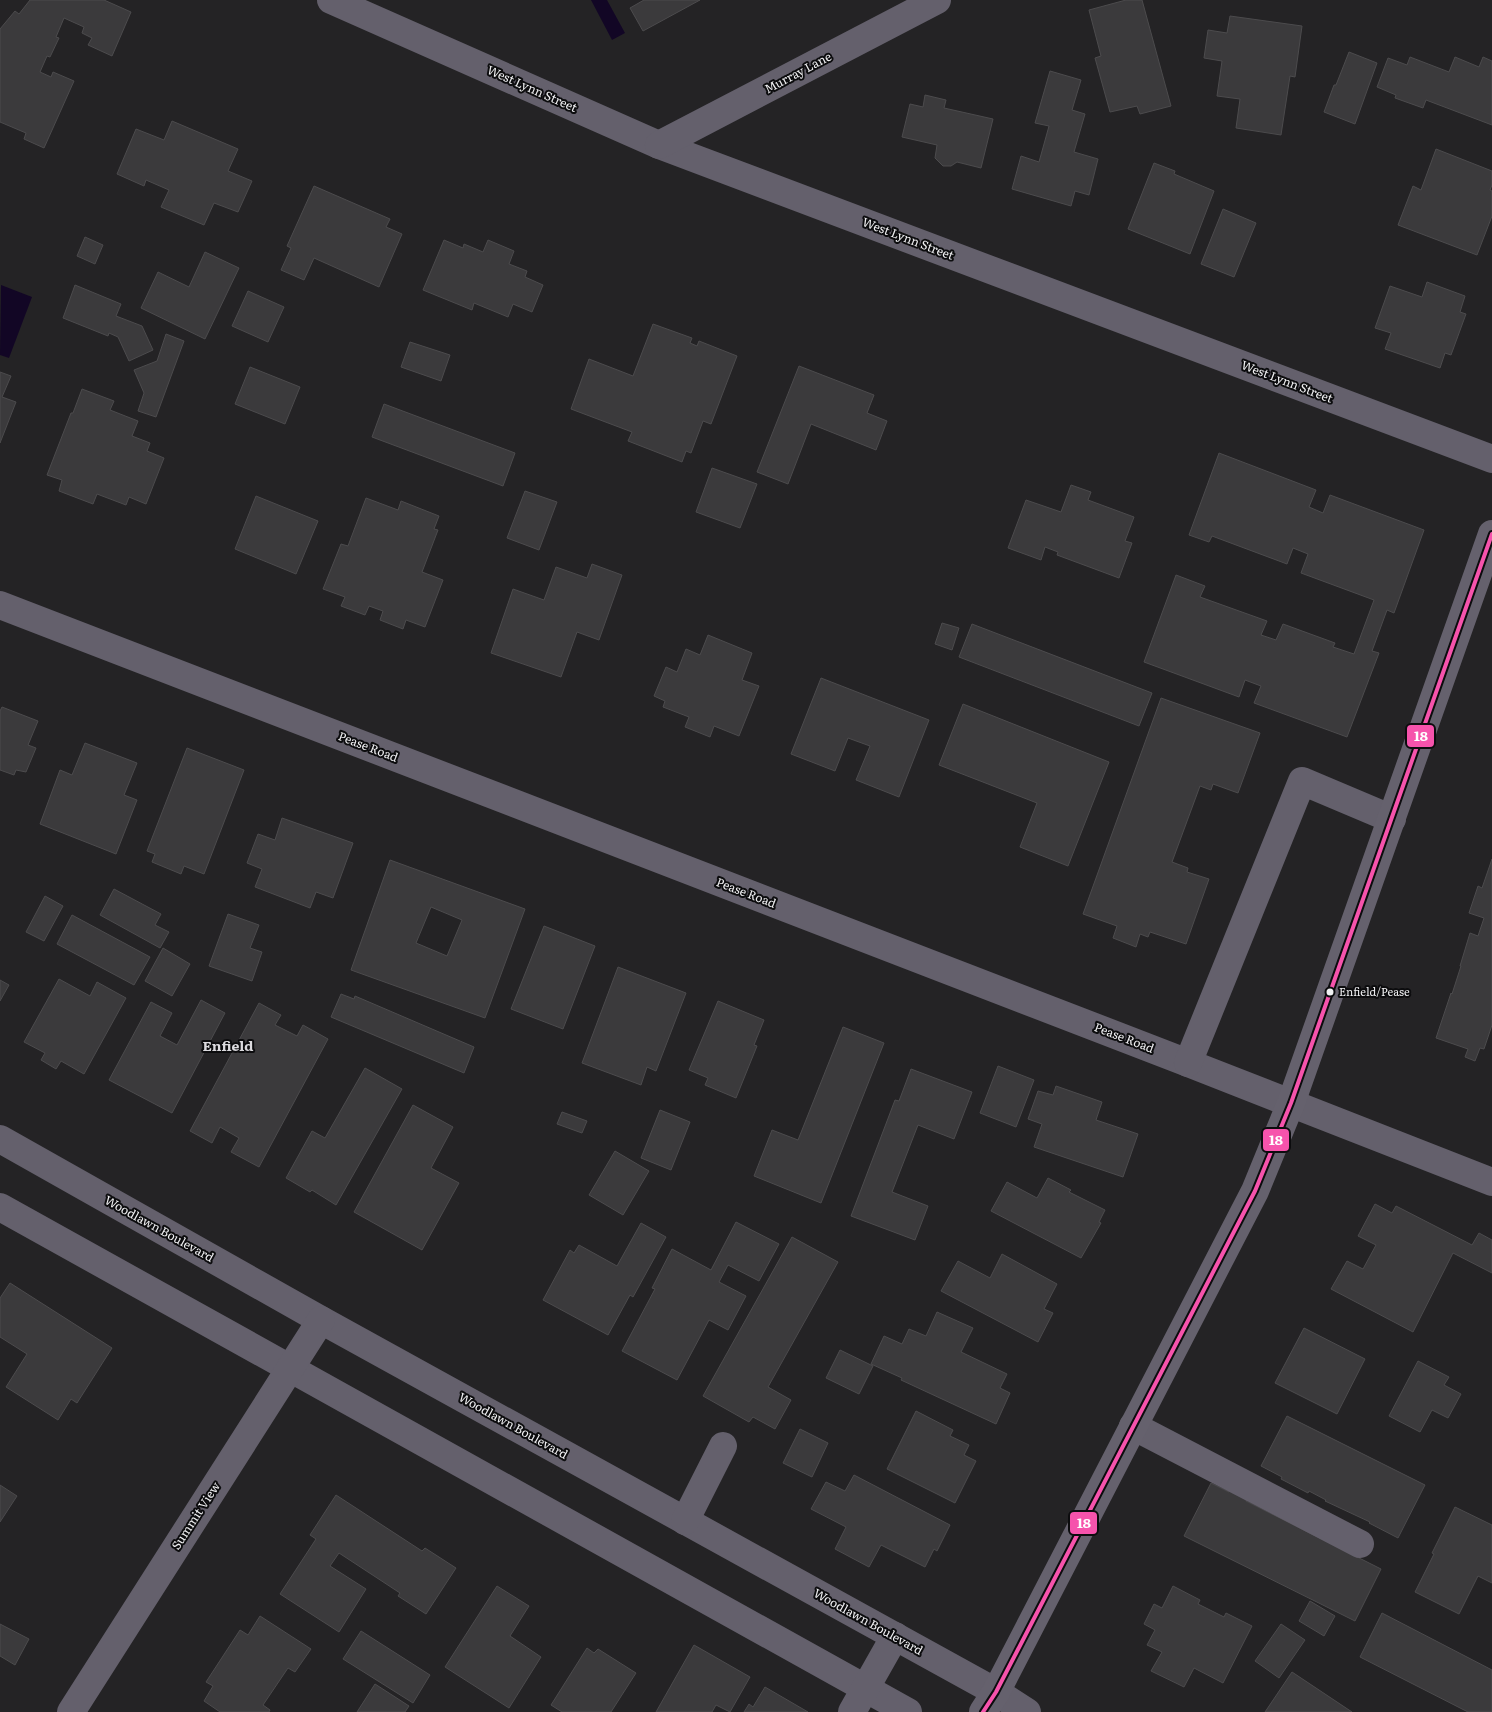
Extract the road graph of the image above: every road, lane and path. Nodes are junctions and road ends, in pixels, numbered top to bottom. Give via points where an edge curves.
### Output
1 (331, 0) edge
2 (937, 0) edge
3 (659, 145) junction
4 (1492, 459) edge
5 (1492, 534) edge
6 (0, 605) edge
7 (1392, 819) junction
8 (1188, 1063) junction
9 (1291, 1103) junction
10 (0, 1139) edge
11 (1492, 1182) edge
12 (0, 1207) edge
13 (321, 1320) junction
14 (291, 1369) junction
15 (1133, 1426) junction
16 (723, 1446) dead end
17 (685, 1521) junction
18 (1360, 1544) dead end
19 (895, 1636) junction
20 (866, 1688) junction
21 (990, 1702) edge
22 (71, 1712) edge
23 (852, 1712) edge
24 (908, 1712) edge
25 (1027, 1712) edge

1 - 3 street, West Lynn Street
2 - 3 street, Murray Lane
3 - 4 street, West Lynn Street
5 - 7 main road
6 - 8 street, Pease Road
7 - 8 street via 1302,781
7 - 9 main road
8 - 9 street, Pease Road
9 - 11 street, Pease Road
9 - 15 main road via 1255,1191
10 - 13 street, Woodlawn Boulevard
12 - 14 street
13 - 14 street, Summit View
13 - 17 street, Woodlawn Boulevard
14 - 20 street
14 - 22 street, Summit View
15 - 18 street
15 - 21 main road
16 - 17 street
17 - 19 street, Woodlawn Boulevard
19 - 20 street
19 - 21 street, Woodlawn Boulevard
20 - 23 street
20 - 24 street
21 - 25 street, Woodlawn Boulevard

